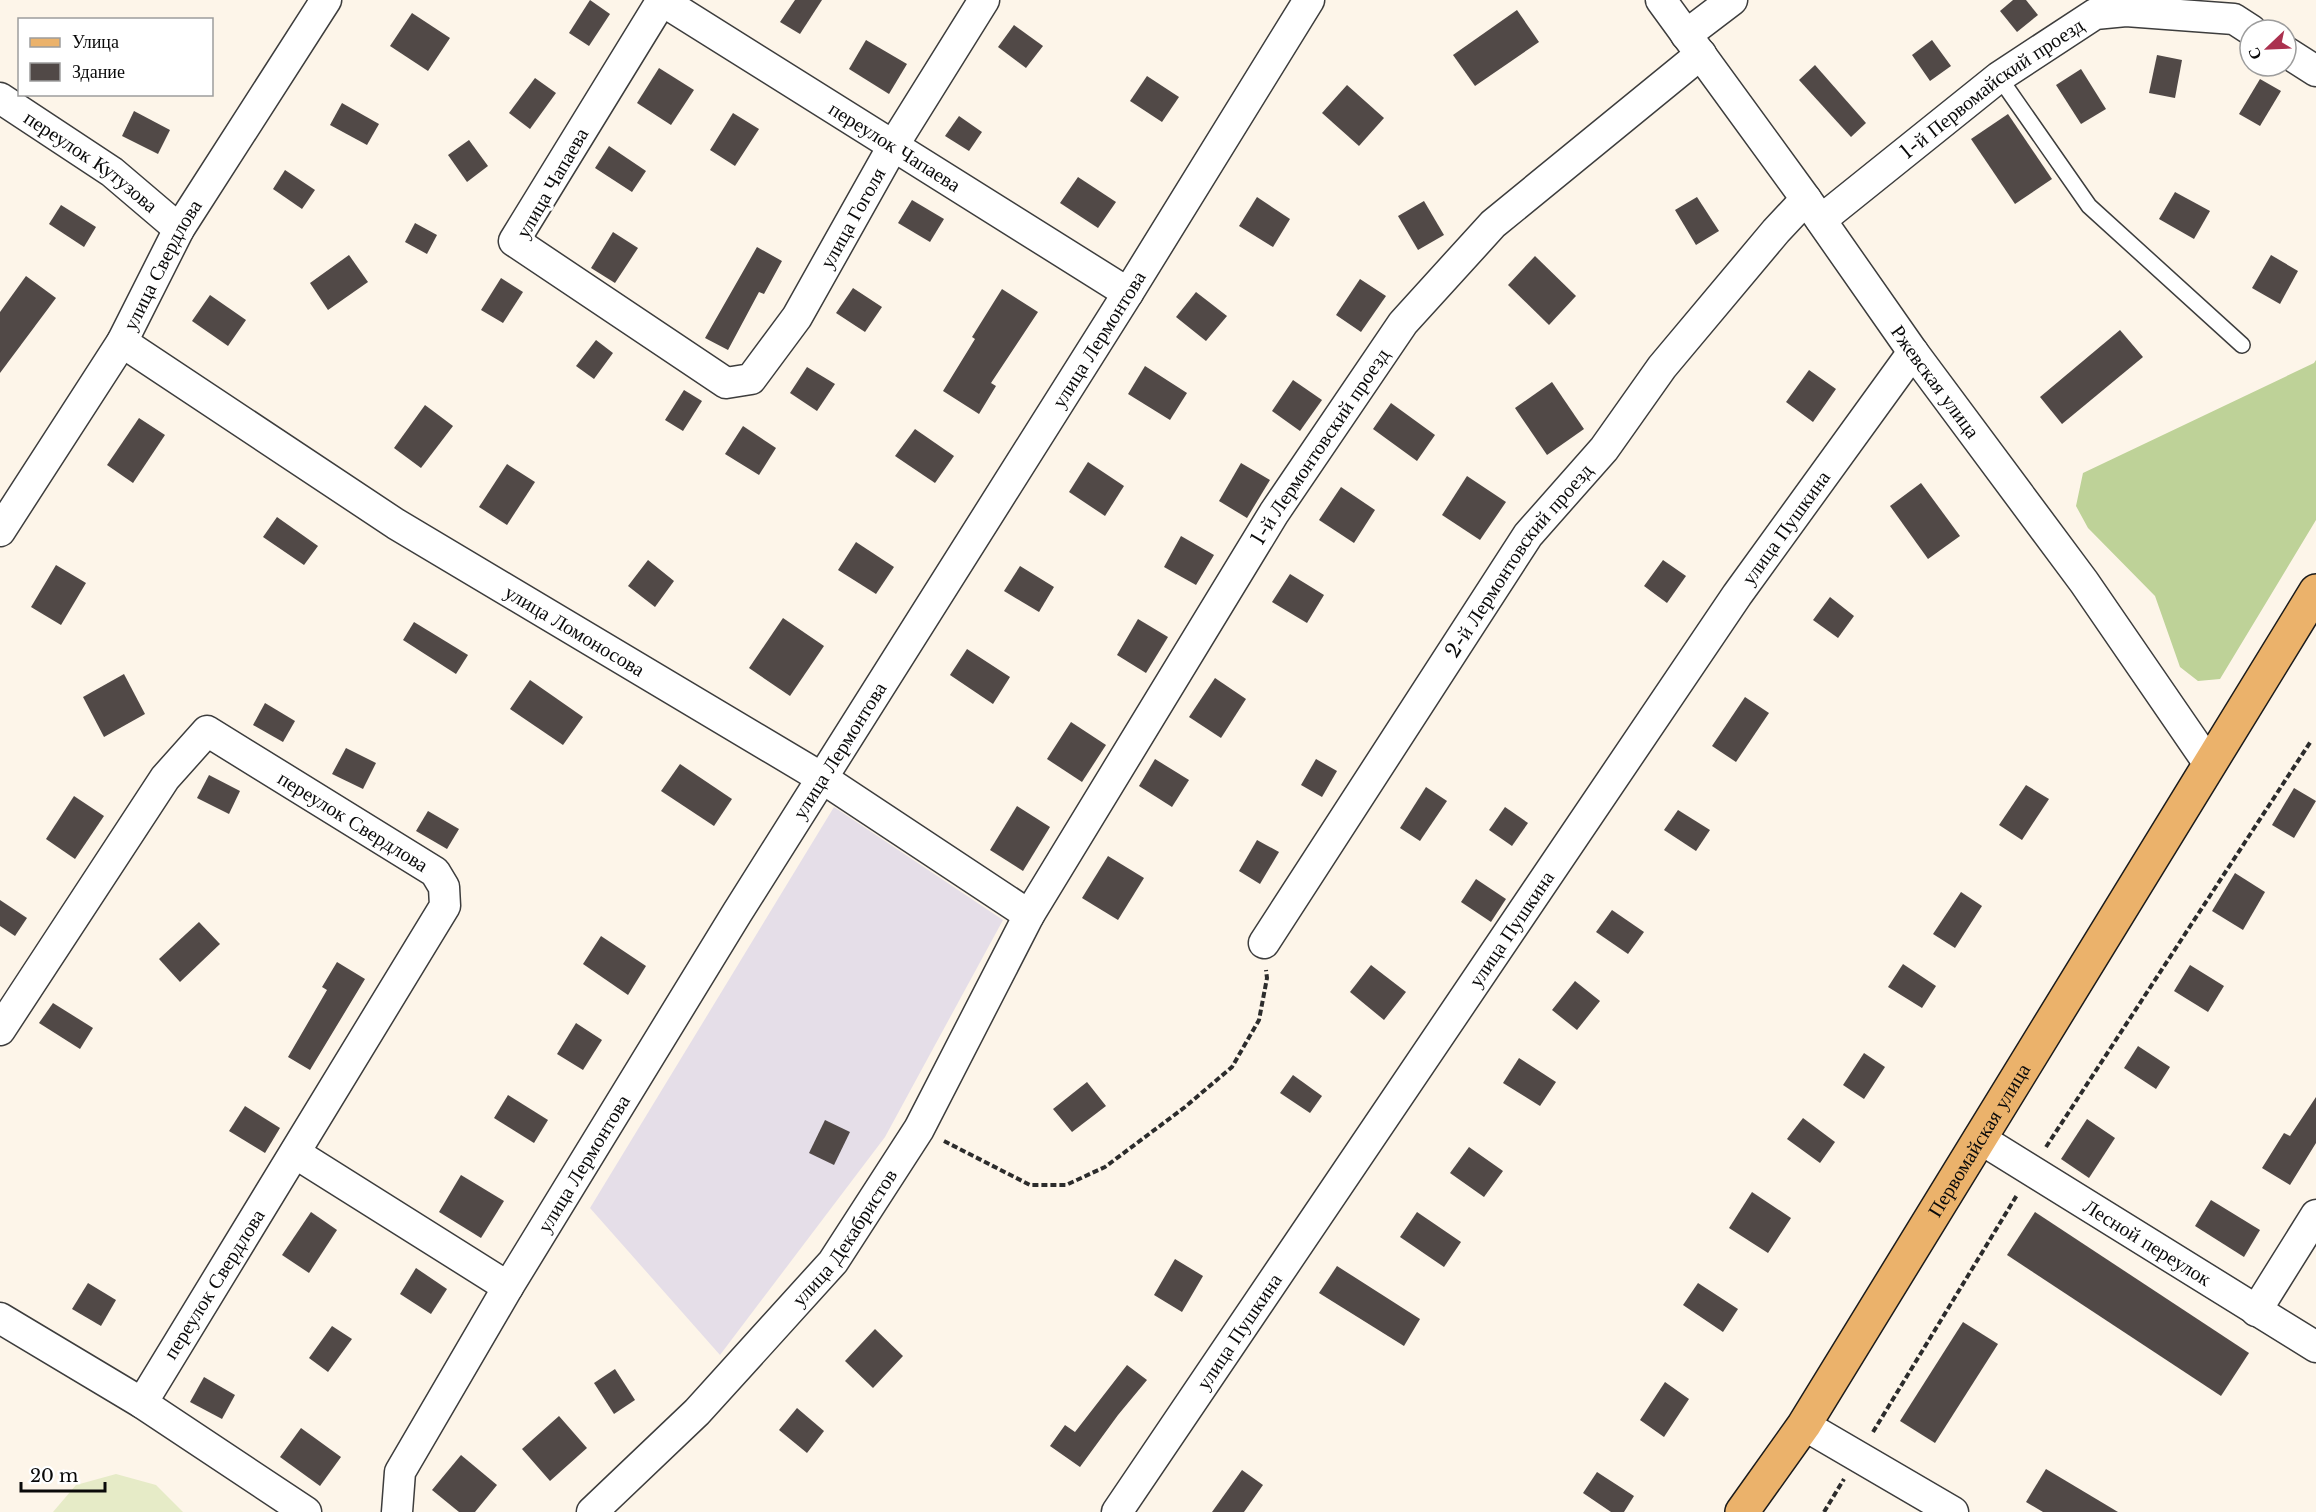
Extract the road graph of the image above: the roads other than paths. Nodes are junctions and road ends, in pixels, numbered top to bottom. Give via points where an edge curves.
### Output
1 (326, 0) edge
2 (661, 0) edge
3 (984, 0) edge
4 (1309, 0) edge
5 (1661, 0) edge
6 (1732, 0) edge
7 (2238, 21) edge
8 (1694, 44) junction
9 (2298, 60) edge
10 (2316, 71) edge
11 (1999, 77) junction
12 (0, 98) edge
13 (893, 147) junction
14 (1814, 210) junction
15 (179, 229) junction
16 (1128, 292) junction
17 (122, 342) junction
18 (2242, 345) dead end
19 (1913, 352) junction
20 (726, 383) joint
21 (0, 531) edge
22 (2316, 591) edge
23 (2209, 764) junction
24 (822, 777) junction
25 (1029, 915) junction
26 (1264, 943) road end
27 (0, 1030) edge
28 (1979, 1138) junction
29 (295, 1153) junction
30 (2316, 1215) edge
31 (508, 1287) junction
32 (2256, 1311) junction
33 (0, 1318) edge
34 (2316, 1347) edge
35 (142, 1403) junction
36 (1804, 1425) junction
37 (306, 1512) edge
38 (397, 1512) edge
39 (592, 1512) edge
40 (1117, 1512) edge
41 (1743, 1512) edge
42 (1953, 1512) edge

1 - 15 street, улица Свердлова
2 - 13 street, переулок Чапаева
2 - 20 street, улица Чапаева via 514,241
3 - 13 street, улица Гоголя
4 - 16 street, улица Лермонтова
5 - 8 street, Ржевская улица
6 - 8 street, 1-й Лермонтовский проезд
7 - 11 street, 1-й Первомайский проезд via 2126,10 2094,14
8 - 14 street, Ржевская улица
8 - 25 street, 1-й Лермонтовский проезд via 1493,224 1404,323 1274,513
9 - 10 street
11 - 14 street, 1-й Первомайский проезд
11 - 18 lane via 2089,206
12 - 15 street, переулок Кутузова via 112,172
13 - 16 street, переулок Чапаева
13 - 20 street, улица Гоголя via 797,317 752,380
14 - 19 street, Ржевская улица
14 - 26 street, 2-й Лермонтовский проезд via 1776,231 1662,367 1604,450 1528,535
15 - 17 street, улица Свердлова
16 - 24 street, улица Лермонтова
17 - 21 street, улица Свердлова
17 - 24 street, улица Ломоносова via 396,524
19 - 23 street, Ржевская улица via 2084,582
19 - 40 street, улица Пушкина via 1737,595
22 - 23 main road, Первомайская улица
23 - 28 main road, Первомайская улица
24 - 25 street, улица Ломоносова
24 - 31 street, улица Лермонтова
25 - 39 street, улица Декабристов via 919,1128 833,1262 697,1412
27 - 29 street, переулок Свердлова via 165,778 207,731 435,872 444,887 445,906
28 - 32 street, Лесной переулок
28 - 36 main road, Первомайская улица
29 - 31 street
29 - 35 street, переулок Свердлова
30 - 32 street
31 - 38 street, улица Лермонтова via 400,1472
32 - 34 street, Лесной переулок
33 - 35 street
35 - 37 street
36 - 41 main road, Первомайская улица
36 - 42 street

